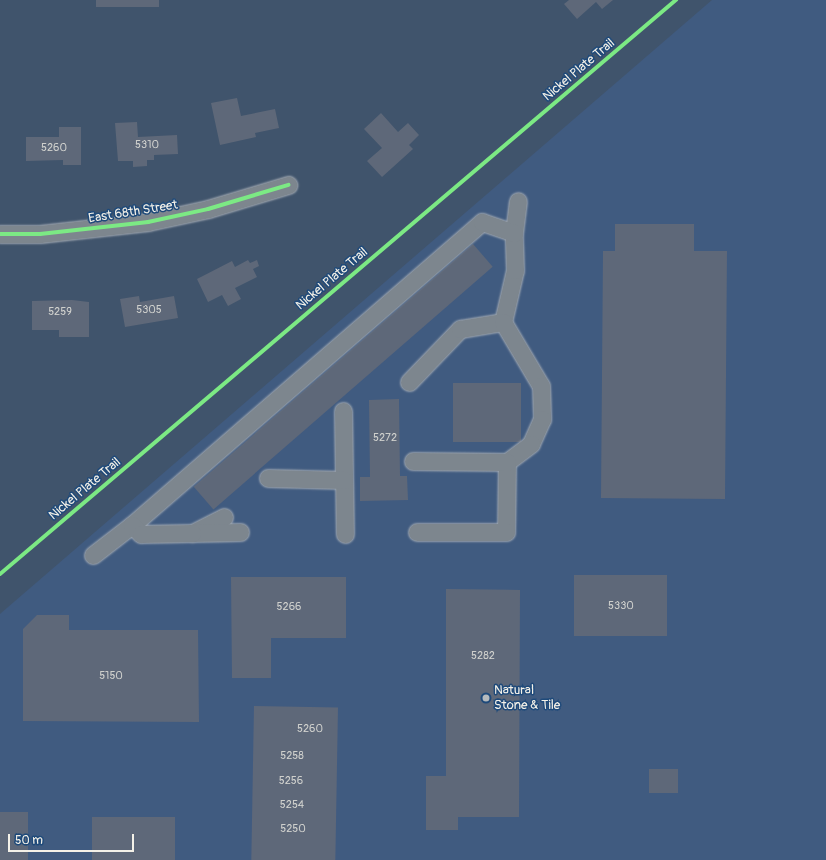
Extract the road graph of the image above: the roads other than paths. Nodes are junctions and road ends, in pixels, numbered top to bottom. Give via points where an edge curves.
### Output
1 (288, 185) dead end
2 (518, 201) dead end
3 (514, 233) junction
4 (0, 234) edge
5 (503, 322) junction
6 (409, 382) dead end
7 (343, 412) dead end
8 (413, 461) dead end
9 (507, 462) junction
10 (268, 478) dead end
11 (344, 480) junction
12 (224, 517) dead end
13 (132, 525) junction
14 (240, 532) dead end
15 (417, 532) dead end
16 (192, 533) junction
17 (345, 534) dead end
18 (93, 555) dead end

1 - 4 street, East 68th Street via 208,209 148,222 40,234
2 - 3 street
3 - 5 street via 515,270
3 - 13 street via 482,222
5 - 6 street via 460,329
5 - 9 street via 541,386 542,419 531,444
7 - 11 street
8 - 9 street
9 - 15 street via 506,532
10 - 11 street
11 - 17 street
12 - 16 street
13 - 16 street via 141,534
13 - 18 street
14 - 16 street

